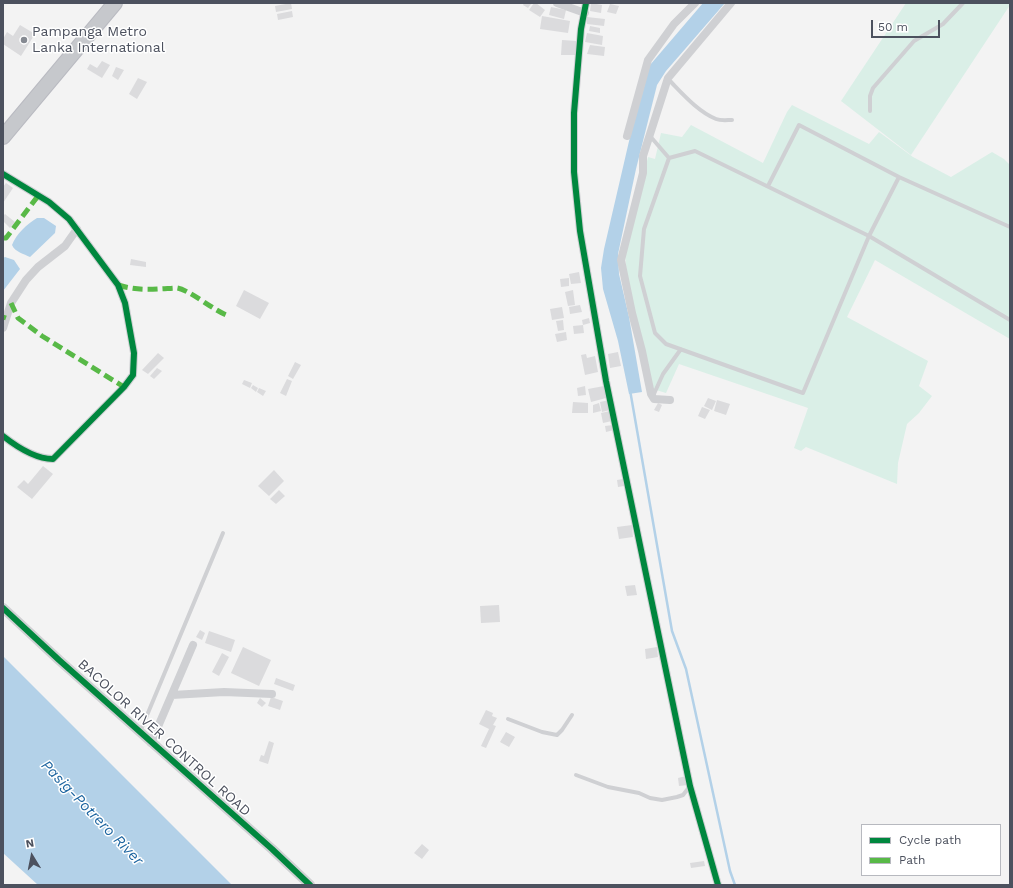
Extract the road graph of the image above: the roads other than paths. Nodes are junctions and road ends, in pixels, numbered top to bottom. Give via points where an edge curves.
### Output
1 (115, 3) edge
2 (557, 3) edge
3 (586, 3) edge
4 (695, 3) edge
5 (732, 3) edge
6 (963, 3) edge
7 (585, 13) junction
8 (668, 78) junction
9 (870, 111) dead end
10 (732, 120) dead end
11 (649, 135) junction
12 (627, 136) dead end
13 (3, 137) edge
14 (669, 158) junction
15 (3, 174) edge
16 (899, 177) junction
17 (768, 186) junction
18 (1010, 227) edge
19 (77, 229) junction
20 (869, 236) junction
21 (1010, 320) edge
22 (3, 328) edge
23 (681, 349) junction
24 (652, 396) junction
25 (670, 400) dead end
26 (3, 436) edge
27 (223, 533) dead end
28 (3, 608) edge
29 (194, 645) dead end
30 (272, 694) dead end
31 (172, 695) junction
32 (572, 715) dead end
33 (508, 719) dead end
34 (140, 732) junction
35 (151, 743) junction
36 (576, 775) dead end
37 (690, 786) junction
38 (310, 885) edge
39 (718, 885) edge

1 - 13 highway
2 - 7 street
3 - 7 street
4 - 12 street via 674,24 648,60
5 - 8 street
6 - 9 lane via 943,24 914,41 873,88
7 - 37 street via 581,29 574,113 574,172 580,231 606,381
8 - 10 lane via 707,114 717,120
8 - 11 street
11 - 14 lane
11 - 24 street via 643,156 643,173 621,260
14 - 17 lane via 695,151
14 - 23 lane via 644,229 640,276 655,333 666,344
15 - 19 street via 49,202
16 - 17 lane via 799,125
16 - 18 lane
16 - 20 lane
17 - 20 lane
19 - 22 street via 65,246 38,266 26,280 11,303
19 - 26 street via 118,285 125,303 134,353 133,375 54,459 43,458 23,449
20 - 21 lane
20 - 23 lane via 803,393
23 - 24 lane via 663,374
24 - 25 street via 654,399
27 - 34 lane
28 - 34 street, BACOLOR RIVER CONTROL ROAD
29 - 31 street
30 - 31 street via 224,692
31 - 35 street
32 - 33 lane via 557,735
34 - 35 street, BACOLOR RIVER CONTROL ROAD
35 - 38 street, BACOLOR RIVER CONTROL ROAD
36 - 37 lane via 608,787 662,800 683,795
37 - 39 street

